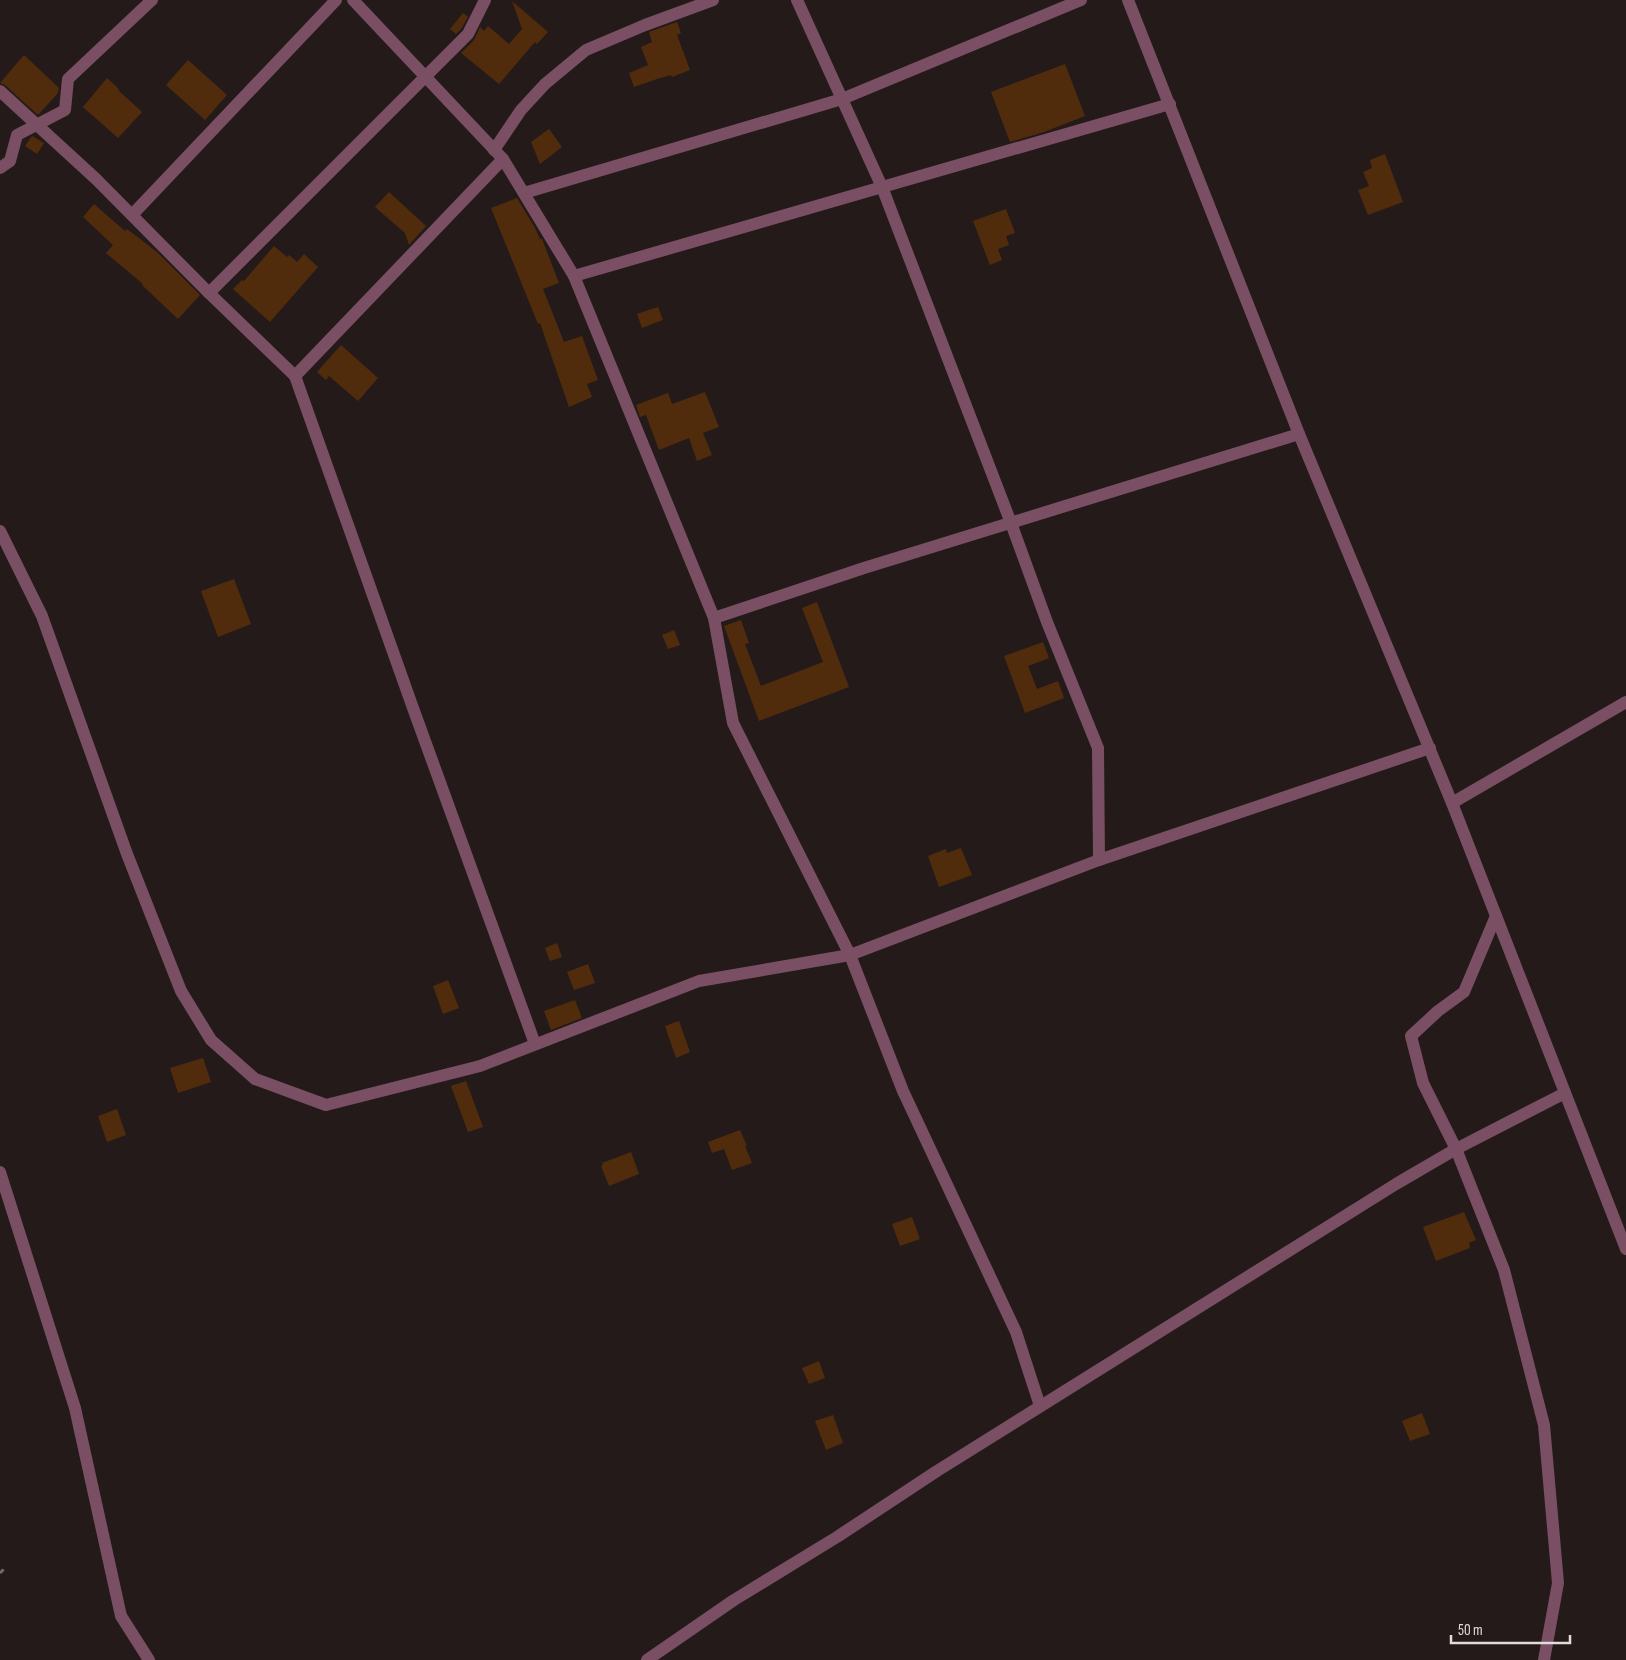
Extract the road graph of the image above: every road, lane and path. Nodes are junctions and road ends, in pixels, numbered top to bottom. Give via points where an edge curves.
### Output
1 (152, 0) edge
2 (336, 0) edge
3 (353, 0) edge
4 (486, 0) edge
5 (713, 0) edge
6 (797, 0) edge
7 (1081, 0) edge
8 (1128, 0) edge
9 (425, 76) junction
10 (0, 91) edge
11 (842, 99) junction
12 (1170, 104) junction
13 (36, 124) junction
14 (494, 150) junction
15 (503, 159) junction
16 (0, 168) edge
17 (882, 187) junction
18 (524, 194) junction
19 (132, 215) junction
20 (574, 276) junction
21 (209, 293) junction
22 (295, 376) junction
23 (1299, 434) junction
24 (1011, 523) junction
25 (0, 531) edge
26 (714, 618) junction
27 (1626, 702) edge
28 (1430, 748) junction
29 (1452, 803) junction
30 (1099, 860) junction
31 (1496, 916) junction
32 (850, 956) junction
33 (535, 1044) junction
34 (1565, 1093) junction
35 (1456, 1150) junction
36 (0, 1172) edge
37 (1626, 1249) edge
38 (1040, 1406) junction
39 (4, 1569) dead end
40 (0, 1573) edge
41 (149, 1660) edge
42 (647, 1660) edge
43 (1544, 1660) edge

1 - 13 street via 68,79 65,110
2 - 19 street
3 - 9 street
4 - 9 street via 468,34
5 - 14 street via 586,50 545,84 521,110
6 - 11 street
7 - 11 street
8 - 12 street
9 - 14 street
9 - 21 street
10 - 13 street
11 - 17 street
11 - 18 street
12 - 17 street
12 - 23 street
13 - 16 street via 17,135 10,162
13 - 19 street
14 - 15 street
15 - 18 street
15 - 22 street
17 - 20 street
17 - 24 street
18 - 20 street
19 - 21 street
20 - 26 street
21 - 22 street
22 - 33 street
23 - 24 street
23 - 28 street
24 - 26 street
24 - 30 street via 1098,748
25 - 33 street via 42,616 127,854 181,990 211,1040 255,1079 326,1105 480,1066
26 - 32 street via 733,723
27 - 29 street
28 - 29 street
28 - 30 street
29 - 31 street
30 - 32 street
31 - 34 street
31 - 35 street via 1464,992 1411,1036 1422,1083
32 - 33 street via 699,981
32 - 38 street via 904,1091 1016,1332
34 - 35 street
34 - 37 street
35 - 38 street via 1379,1194
35 - 43 street via 1504,1270 1544,1424 1558,1583
36 - 41 street via 75,1408 121,1616
38 - 42 street via 734,1600
39 - 40 path

